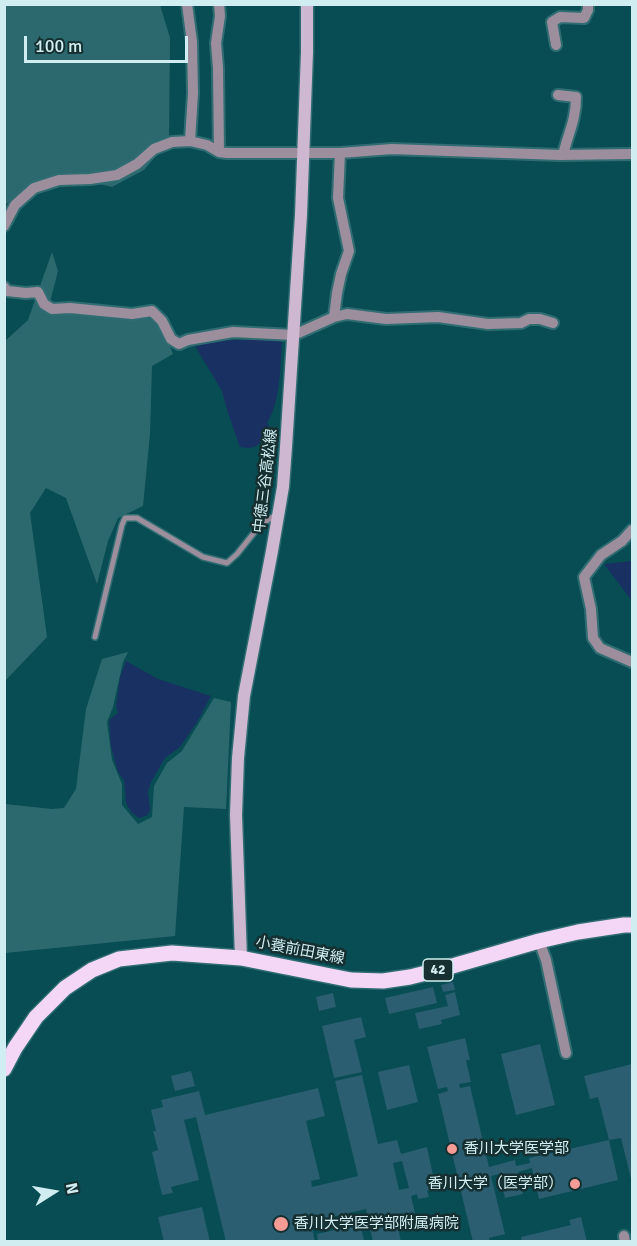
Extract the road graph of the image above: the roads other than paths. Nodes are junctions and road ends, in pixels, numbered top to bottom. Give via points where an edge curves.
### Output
1 (188, 4) edge
2 (219, 4) edge
3 (307, 4) edge
4 (588, 4) edge
5 (556, 45) dead end
6 (558, 96) dead end
7 (190, 141) junction
8 (219, 152) junction
9 (304, 153) junction
10 (340, 153) junction
11 (633, 154) edge
12 (563, 155) junction
13 (4, 226) edge
14 (4, 287) edge
15 (334, 317) junction
16 (553, 323) dead end
17 (294, 335) junction
18 (278, 513) junction
19 (633, 530) edge
20 (95, 637) dead end
21 (633, 662) edge
22 (633, 925) edge
23 (539, 941) junction
24 (241, 958) junction
25 (10, 1044) edge
26 (566, 1053) dead end
27 (4, 1069) edge

1 - 7 street via 193,93
2 - 8 street
3 - 9 main road, 中徳三谷高松線
4 - 5 street via 584,18 560,17 552,22
6 - 12 street via 576,97 573,126
7 - 8 street
7 - 13 street via 154,149 117,175 58,180 34,188 15,205
8 - 9 street
9 - 10 street
9 - 17 main road, 中徳三谷高松線
10 - 12 street via 419,149
10 - 15 street via 338,198 349,251
11 - 12 street
14 - 17 street via 7,291 38,292 52,309 132,314 152,311 171,339 179,344 233,332
15 - 16 street via 438,317 488,324 540,319
15 - 17 street
17 - 18 main road, 中徳三谷高松線
18 - 20 lane via 261,524 227,563 203,556 137,519 125,518
18 - 24 main road, 中徳三谷高松線 via 244,696 238,758
19 - 21 street via 601,555 584,577 593,638 600,648
22 - 23 main road, 小蓑前田東線 / 42
23 - 24 main road, 小蓑前田東線 / 42 via 442,969 383,981 351,980
23 - 26 street
24 - 25 main road, 小蓑前田東線 / 42 via 172,953 119,959 92,970 65,988
25 - 27 main road, 小蓑前田東線 / 42

